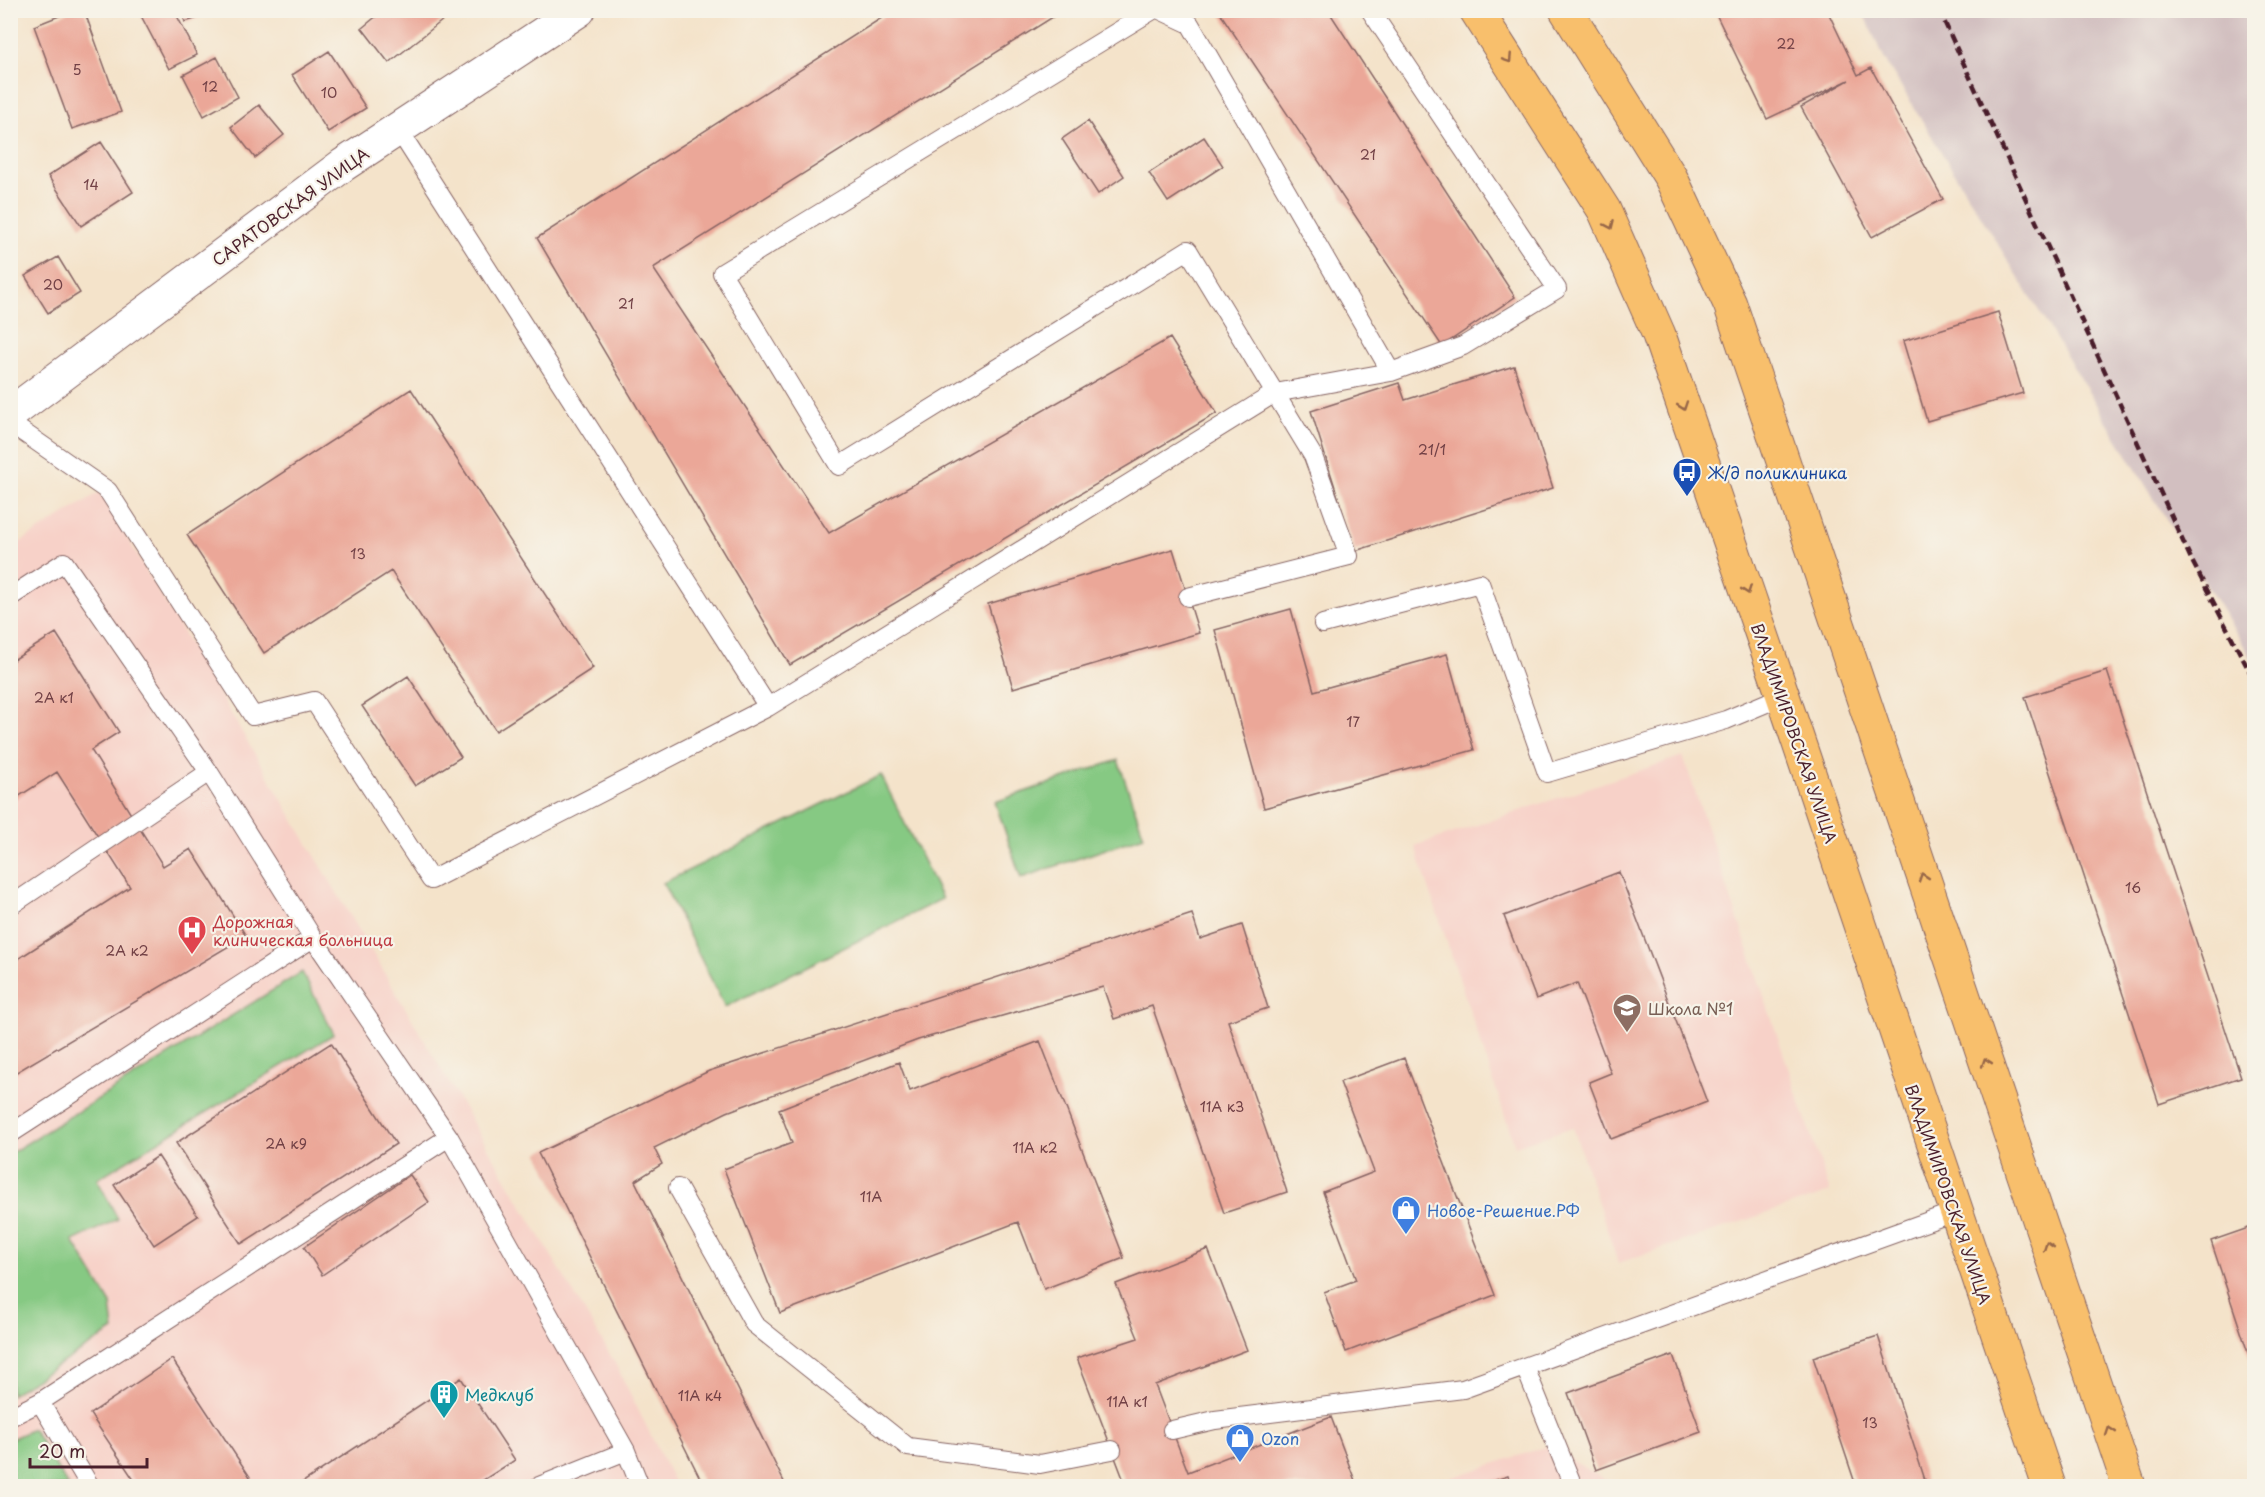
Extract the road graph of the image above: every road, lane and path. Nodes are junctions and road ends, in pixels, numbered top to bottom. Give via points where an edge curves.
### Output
1 (579, 10) edge
2 (1153, 10) edge
3 (1160, 10) edge
4 (1370, 10) edge
5 (1476, 10) edge
6 (1566, 10) edge
7 (398, 129) junction
8 (1391, 372) junction
9 (1275, 393) junction
10 (10, 414) edge
11 (10, 423) edge
12 (10, 597) edge
13 (1188, 597) dead end
14 (1323, 624) dead end
15 (1784, 696) junction
16 (768, 707) junction
17 (209, 772) junction
18 (10, 906) edge
19 (313, 938) junction
20 (10, 1134) edge
21 (449, 1137) junction
22 (678, 1188) dead end
23 (1954, 1212) junction
24 (1525, 1367) junction
25 (40, 1402) junction
26 (10, 1417) edge
27 (1172, 1430) dead end
28 (1112, 1450) dead end
29 (626, 1451) junction
30 (90, 1486) edge
31 (539, 1486) edge
32 (640, 1486) edge
33 (1573, 1486) edge
34 (2049, 1486) edge
35 (2129, 1486) edge

1 - 7 street, САРАТОВСКАЯ УЛИЦА
2 - 9 lane via 722,273 839,466 1188,250
3 - 8 lane via 1190,24
4 - 8 lane via 1557,289 1463,346
5 -> 15 main road, ВЛАДИМИРОВСКАЯ УЛИЦА via 1608,221 1659,335
35 -> 6 main road via 1730,304 1671,178
7 - 10 street, САРАТОВСКАЯ УЛИЦА via 343,165
7 - 16 lane
8 - 9 lane
9 - 13 lane via 1312,456 1349,556
9 - 16 lane
11 - 16 lane via 108,491 253,716 314,701 431,880
12 - 17 lane via 64,562
14 - 15 lane via 1480,583 1547,773 1726,720
15 - 23 main road, ВЛАДИМИРОВСКАЯ УЛИЦА
17 - 18 lane
17 - 19 lane
19 - 20 lane
19 - 21 lane
21 - 25 lane
21 - 29 lane
22 - 28 lane via 754,1324 908,1447 1040,1464
23 - 24 lane
23 - 34 main road, ВЛАДИМИРОВСКАЯ УЛИЦА
24 - 27 lane via 1463,1389 1215,1420
24 - 33 lane
25 - 26 lane
25 - 30 lane
29 - 31 lane
29 - 32 lane

